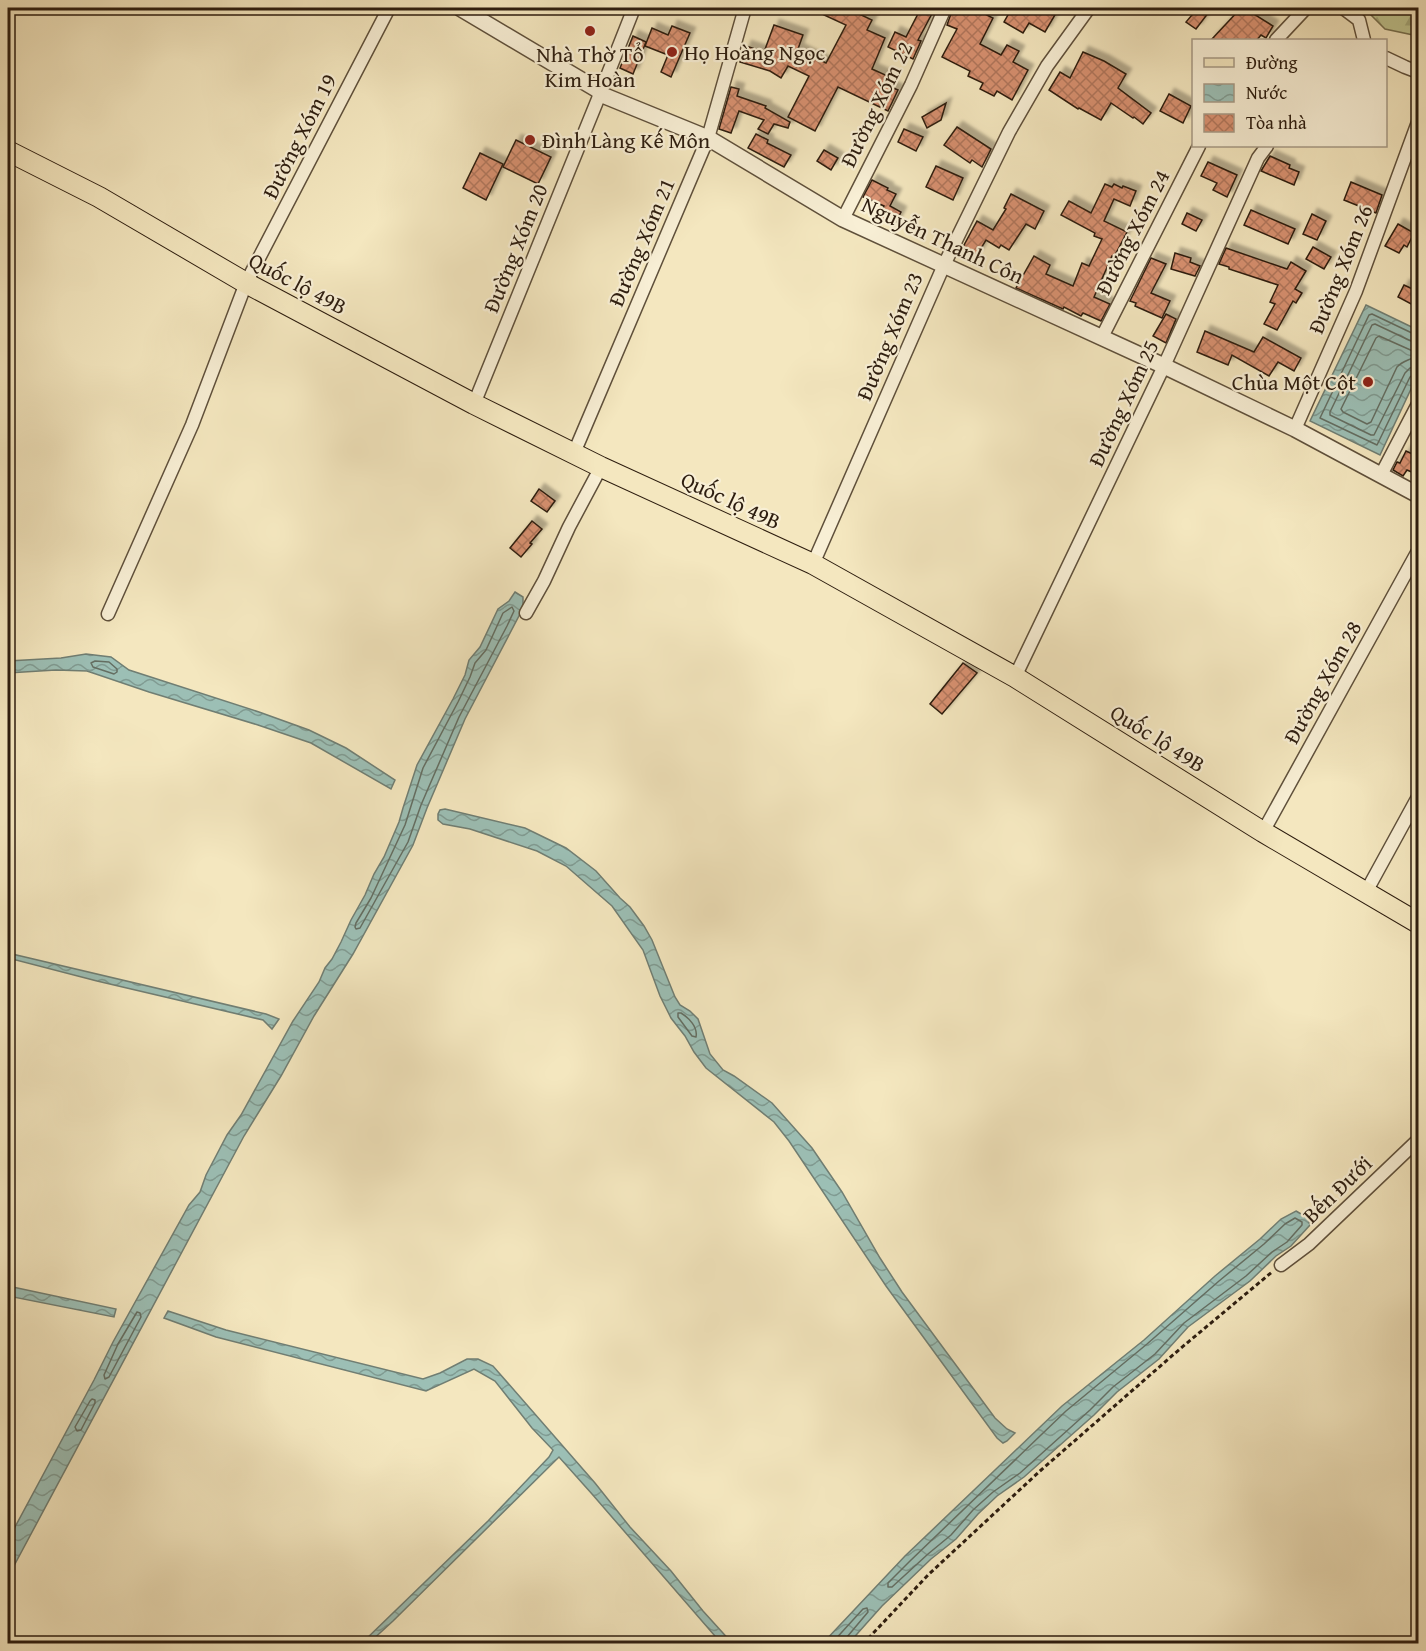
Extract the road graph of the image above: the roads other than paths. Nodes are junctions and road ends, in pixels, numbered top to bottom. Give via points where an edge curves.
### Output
1 (389, 8) edge
2 (460, 8) edge
3 (634, 8) edge
4 (745, 8) edge
5 (945, 8) edge
6 (1089, 8) edge
7 (1306, 8) edge
8 (1343, 8) edge
9 (1277, 39) edge
10 (1364, 39) edge
11 (1387, 58) edge
12 (1419, 72) edge
13 (600, 94) junction
14 (1419, 122) edge
15 (708, 138) junction
16 (1198, 147) edge
17 (1266, 147) edge
18 (8, 151) edge
19 (843, 219) junction
20 (944, 265) junction
21 (246, 283) junction
22 (1102, 338) junction
23 (1164, 366) junction
24 (474, 404) junction
25 (1419, 404) edge
26 (1295, 429) junction
27 (574, 453) junction
28 (602, 467) junction
29 (1382, 475) junction
30 (1419, 495) edge
31 (1419, 551) edge
32 (813, 564) junction
33 (526, 613) dead end
34 (108, 614) dead end
35 (1015, 677) junction
36 (1419, 797) edge
37 (1263, 832) junction
38 (1366, 892) junction
39 (1419, 922) edge
40 (1419, 1140) edge
41 (1281, 1265) road end

1 - 21 street, Đường Xóm 19
2 - 13 street, Nguyễn Thanh Côn
3 - 13 street, Đường Xóm 20
4 - 15 street, Đường Xóm 21
5 - 19 street, Đường Xóm 22
6 - 20 street, Đường Xóm 23 via 1047,66 1009,132
7 - 9 street
8 - 10 street via 1359,20
11 - 12 street
13 - 15 street, Nguyễn Thanh Côn
13 - 24 street, Đường Xóm 20
14 - 26 street, Đường Xóm 26 via 1356,291
15 - 19 street, Nguyễn Thanh Côn
15 - 27 street, Đường Xóm 21
16 - 22 street, Đường Xóm 24
17 - 23 street, Đường Xóm 25
18 - 21 main road, Quốc lộ 49B via 99,197
19 - 20 street, Nguyễn Thanh Côn
20 - 22 street, Nguyễn Thanh Côn
20 - 32 street, Đường Xóm 23
21 - 24 main road, Quốc lộ 49B
21 - 34 street, Đường Xóm 19 via 192,425
22 - 23 street, Nguyễn Thanh Côn
23 - 26 street, Nguyễn Thanh Côn
23 - 35 street, Đường Xóm 25
24 - 27 main road, Quốc lộ 49B
25 - 29 street
26 - 29 street, Nguyễn Thanh Côn
27 - 28 main road, Quốc lộ 49B
28 - 32 main road, Quốc lộ 49B
28 - 33 street
29 - 30 street, Nguyễn Thanh Côn
31 - 37 street, Đường Xóm 28
32 - 35 main road, Quốc lộ 49B
35 - 37 main road, Quốc lộ 49B
36 - 38 street
37 - 38 main road, Quốc lộ 49B
38 - 39 main road, Quốc lộ 49B
40 - 41 street, Bến Đưới via 1309,1244

